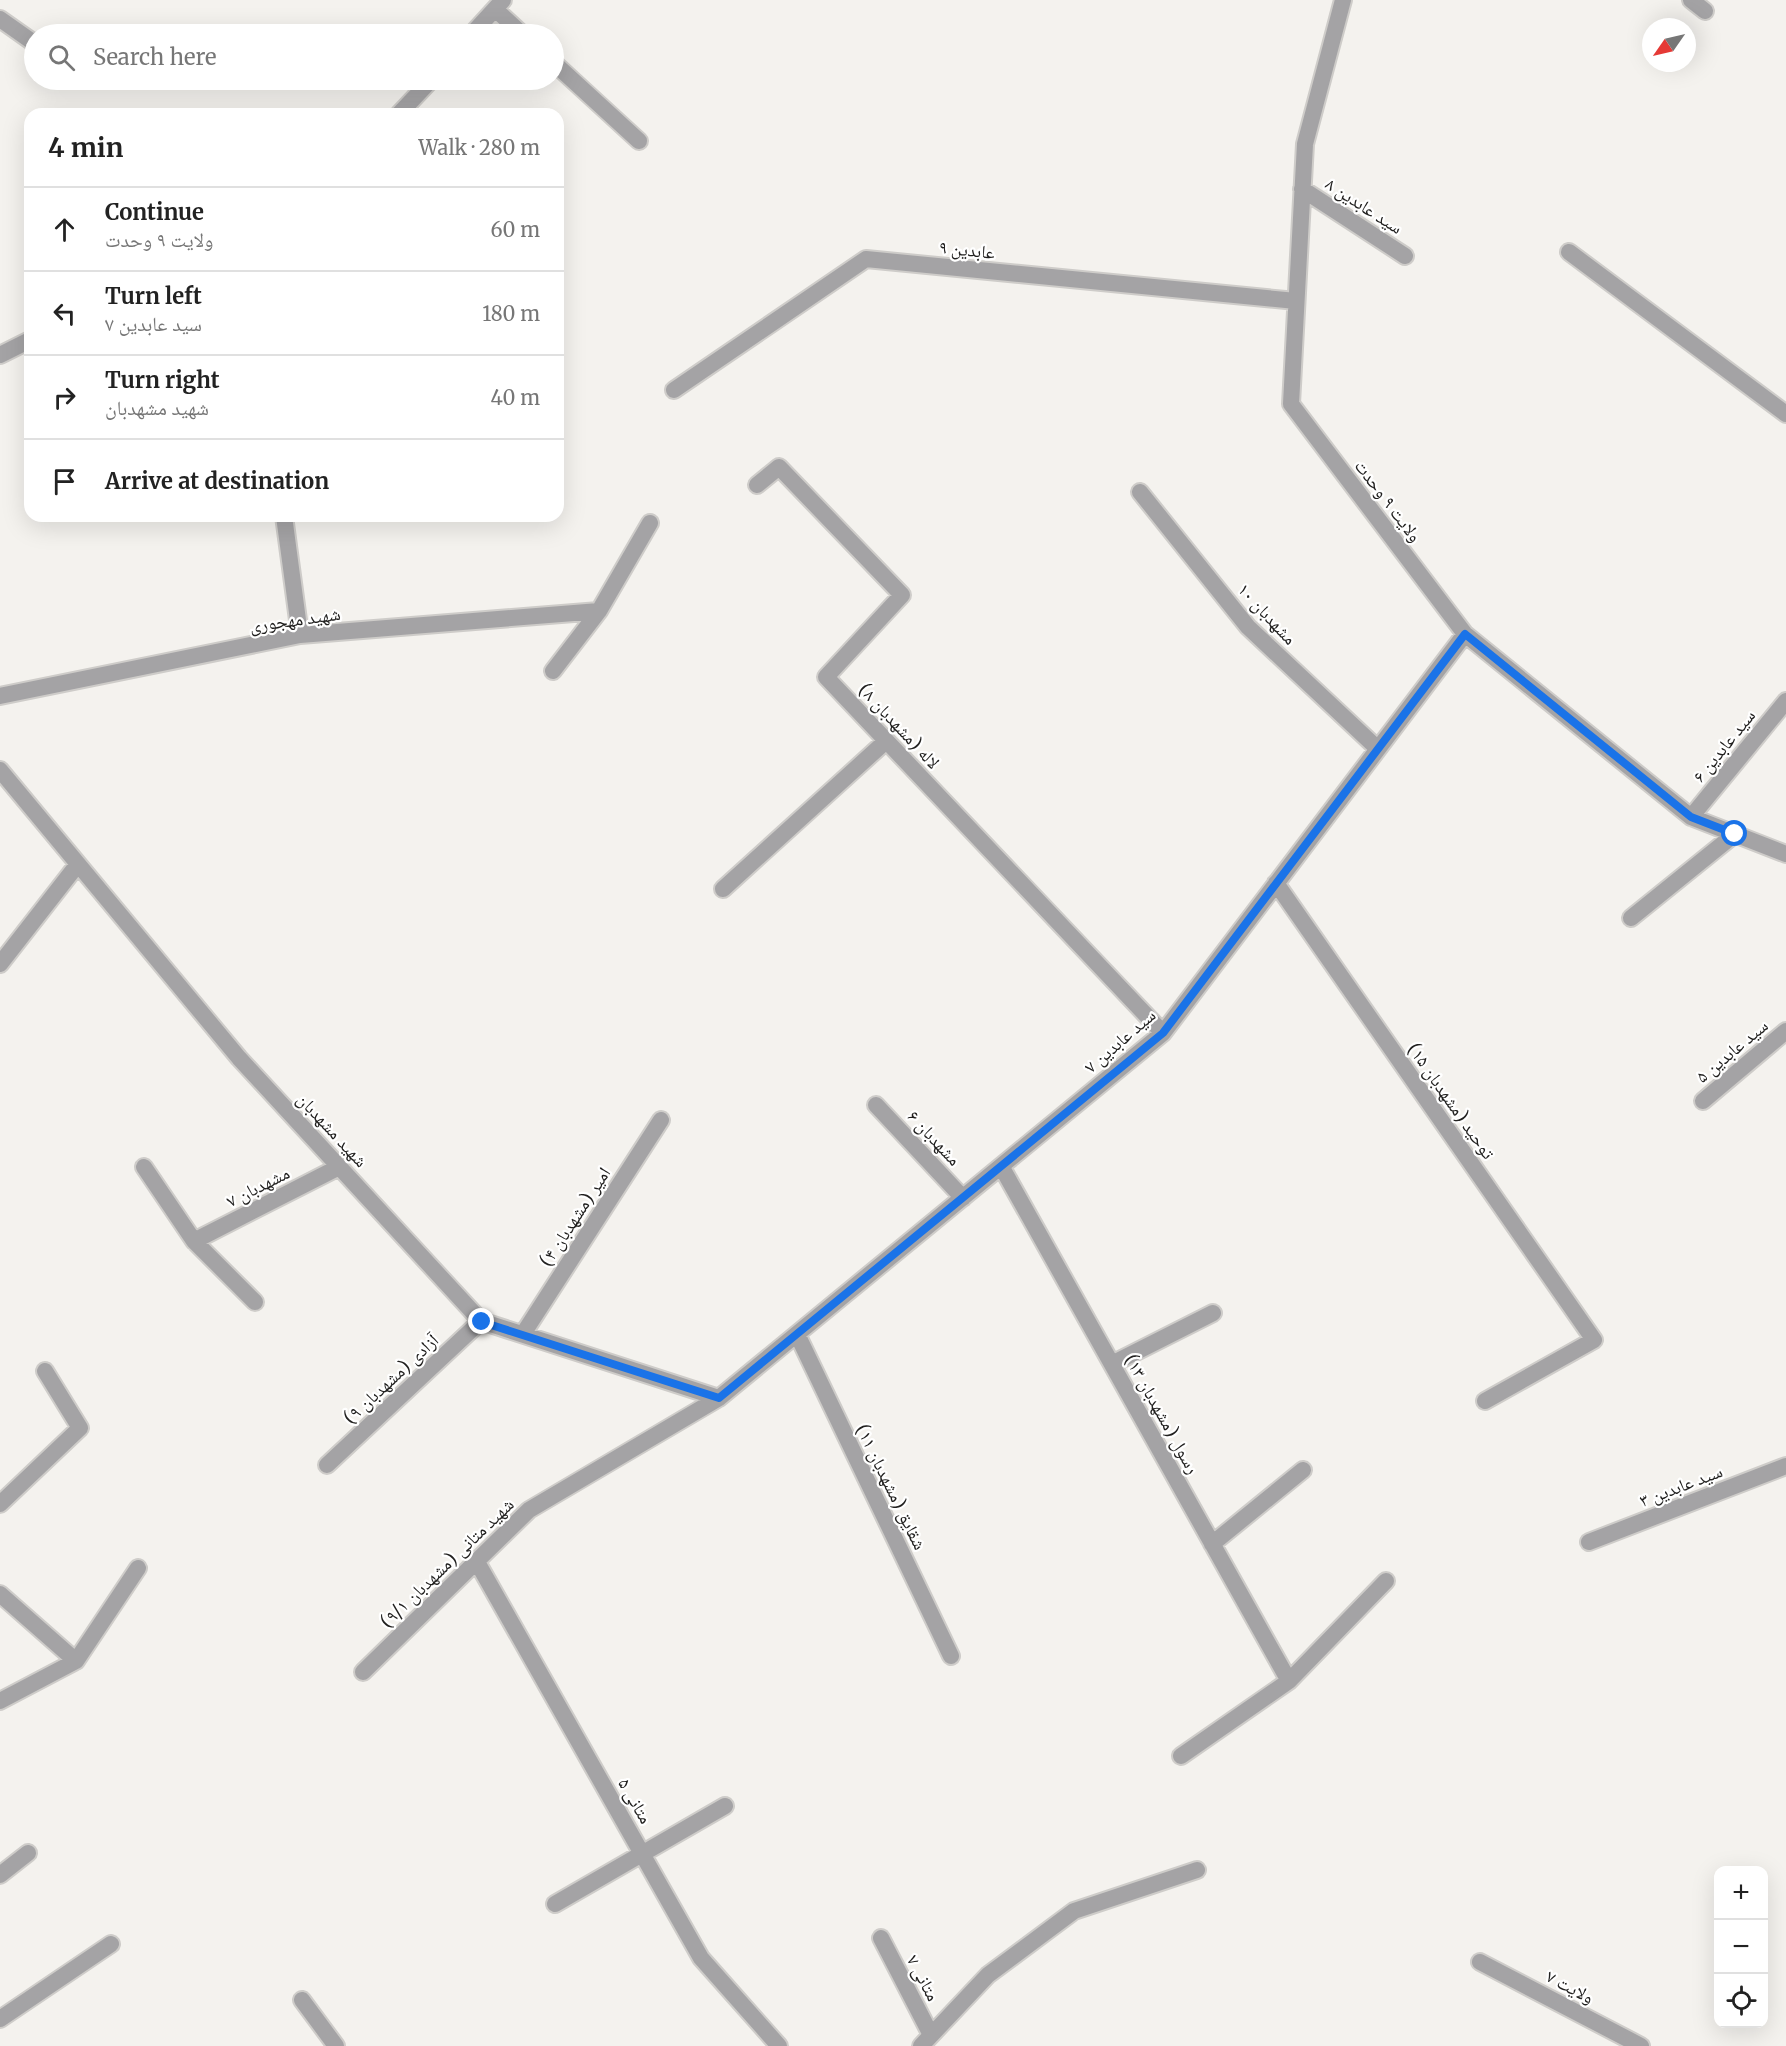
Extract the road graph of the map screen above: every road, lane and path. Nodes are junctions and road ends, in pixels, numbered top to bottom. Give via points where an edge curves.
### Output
1 (1343, 0) edge
2 (1691, 0) edge
3 (499, 5) edge
4 (1705, 10) dead end
5 (0, 19) edge
6 (481, 24) edge
7 (514, 24) edge
8 (24, 37) edge
9 (564, 72) edge
10 (422, 90) edge
11 (405, 108) edge
12 (639, 141) dead end
13 (1302, 189) junction
14 (1569, 252) dead end
15 (1405, 256) dead end
16 (1296, 301) junction
17 (24, 343) edge
18 (0, 356) edge
19 (674, 390) dead end
20 (1786, 414) edge
21 (757, 485) dead end
22 (1140, 492) dead end
23 (285, 522) edge
24 (650, 523) dead end
25 (599, 611) junction
26 (1465, 634) junction
27 (300, 635) junction
28 (554, 671) dead end
29 (0, 696) edge
30 (1786, 701) edge
31 (886, 741) junction
32 (1378, 749) junction
33 (0, 770) edge
34 (1691, 817) junction
35 (1735, 834) junction
36 (1786, 854) edge
37 (78, 864) junction
38 (1276, 883) junction
39 (723, 889) dead end
40 (1631, 918) dead end
41 (0, 964) edge
42 (1786, 1031) edge
43 (1163, 1033) junction
44 (1703, 1101) dead end
45 (876, 1105) dead end
46 (661, 1120) dead end
47 (1001, 1166) junction
48 (144, 1167) dead end
49 (339, 1167) junction
50 (963, 1198) junction
51 (194, 1241) junction
52 (255, 1302) dead end
53 (1213, 1312) dead end
54 (482, 1322) junction
55 (522, 1334) junction
56 (797, 1334) junction
57 (1112, 1364) junction
58 (45, 1371) dead end
59 (719, 1398) junction
60 (1485, 1401) dead end
61 (327, 1465) dead end
62 (1786, 1466) edge
63 (1303, 1470) dead end
64 (0, 1504) edge
65 (1589, 1542) dead end
66 (1212, 1545) junction
67 (477, 1562) junction
68 (138, 1568) dead end
69 (1386, 1581) dead end
70 (0, 1594) edge
71 (951, 1656) dead end
72 (75, 1661) junction
73 (363, 1672) dead end
74 (1289, 1681) junction
75 (0, 1701) edge
76 (1181, 1756) dead end
77 (725, 1806) dead end
78 (28, 1853) dead end
79 (642, 1853) junction
80 (1197, 1870) dead end
81 (0, 1875) edge
82 (555, 1904) dead end
83 (881, 1938) dead end
84 (111, 1944) dead end
85 (1480, 1962) dead end
86 (302, 2000) dead end
87 (0, 2019) edge
88 (926, 2041) edge
89 (336, 2046) edge
90 (779, 2046) edge
91 (1641, 2046) edge

1 - 13 street, ولایت ۹ وحدت via 1305,144
2 - 4 street
3 - 6 street
3 - 7 street
5 - 8 street
9 - 12 street
10 - 11 street
13 - 15 street, سید عابدین ۸
13 - 16 street, ولایت ۹ وحدت
14 - 20 street
16 - 19 street, عابدین ۹ via 866,259
16 - 26 street, ولایت ۹ وحدت via 1291,404
17 - 18 street
21 - 31 street, لاله (مشهدبان ۸) via 779,467 902,595 826,677
22 - 32 street, مشهدبان ۱۰ via 1248,627
23 - 27 street
24 - 25 street
25 - 27 street, شهید مهجوری
25 - 28 street
26 - 32 street, سید عابدین ۷
26 - 34 street, ولایت ۹ وحدت
27 - 29 street, شهید مهجوری
30 - 34 street, سید عابدین ۶
31 - 39 street
31 - 43 street, لاله (مشهدبان ۸)
32 - 38 street, سید عابدین ۷
33 - 37 street, شهید مشهدبان
34 - 35 street, ولایت ۹ وحدت
35 - 36 street, ولایت ۹ وحدت
35 - 40 street
37 - 41 street
37 - 49 street, شهید مشهدبان via 239,1058
38 - 43 street, سید عابدین ۷
38 - 60 street, توحید (مشهدبان ۱۵) via 1594,1341
42 - 44 street, سید عابدین ۵
43 - 47 street, سید عابدین ۷
45 - 50 street, مشهدبان ۶
46 - 55 street, امیر (مشهدبان ۴)
47 - 50 street, سید عابدین ۷
47 - 57 street, رسول (مشهدبان ۱۳)
48 - 51 street
49 - 51 street, مشهدبان ۷
49 - 54 street, شهید مشهدبان
50 - 56 street, سید عابدین ۷
51 - 52 street
53 - 57 street
54 - 55 street
54 - 61 street, آزادی (مشهدبان ۹)
55 - 59 street
56 - 59 street, سید عابدین ۷
56 - 71 street, شقایق (مشهدبان ۱۱)
57 - 66 street, رسول (مشهدبان ۱۳)
58 - 64 street via 80,1428
59 - 67 street, شهید متانی (مشهدبان ۹/۱) via 529,1510
62 - 65 street, سید عابدین ۳
63 - 66 street
66 - 74 street, رسول (مشهدبان ۱۳)
67 - 73 street, شهید متانی (مشهدبان ۹/۱)
67 - 79 street, متانی ۵
68 - 72 street
69 - 74 street
70 - 72 street
72 - 75 street
74 - 76 street
77 - 79 street
78 - 81 street
79 - 82 street
79 - 90 street, متانی ۵ via 701,1958
80 - 88 street via 1074,1911 988,1975
83 - 88 street, متانی ۷
84 - 87 street
85 - 91 street, ولایت ۷
86 - 89 street

